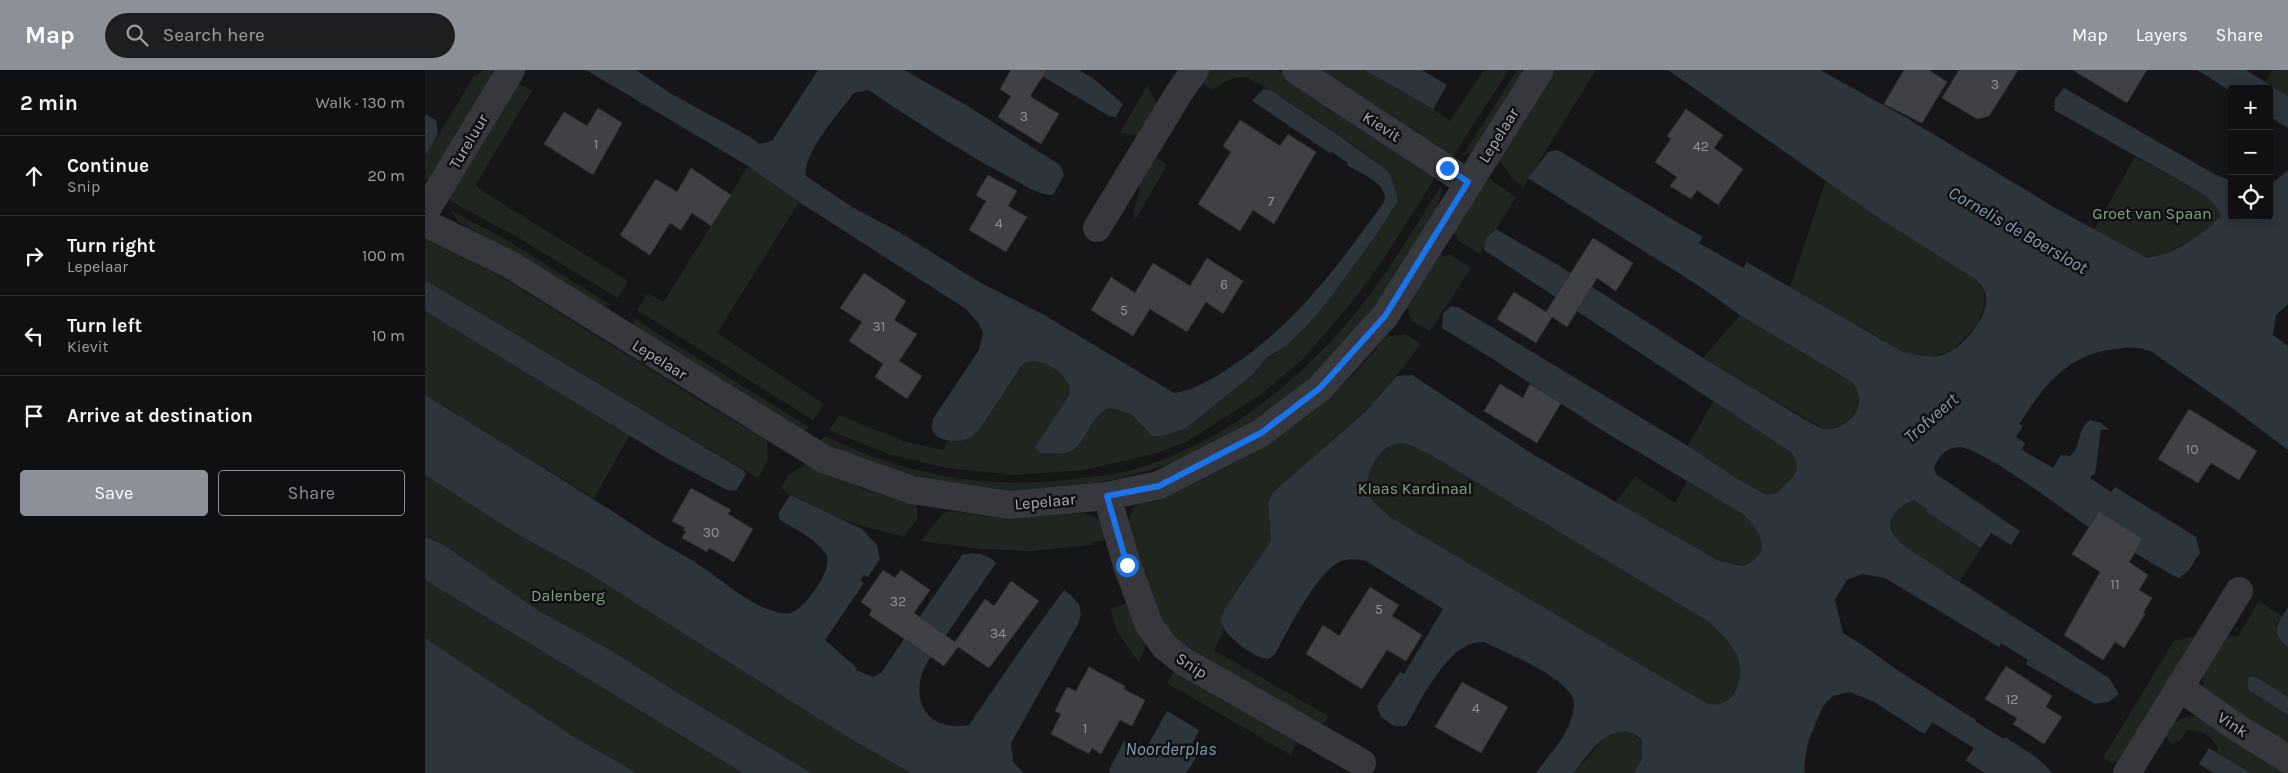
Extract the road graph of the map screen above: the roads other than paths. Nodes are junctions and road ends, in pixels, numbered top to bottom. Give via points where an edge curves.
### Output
1 (511, 70) edge
2 (1195, 70) edge
3 (1296, 70) edge
4 (1539, 70) edge
5 (1468, 182) junction
6 (425, 212) edge
7 (425, 223) edge
8 (1097, 228) dead end
9 (1107, 496) junction
10 (2239, 591) dead end
11 (2179, 688) junction
12 (2288, 758) edge
13 (1362, 763) dead end
14 (2127, 773) edge

1 - 6 street, Tureluur
2 - 8 street
3 - 5 street, Kievit
4 - 5 street, Lepelaar
5 - 9 street, Lepelaar via 1385,316 1320,388 1261,433 1159,486
7 - 9 street, Lepelaar via 509,264 824,459 912,490 1010,506
9 - 13 street, Snip via 1149,625 1165,646 1183,661
10 - 11 street
11 - 12 street, Vink
11 - 14 street

